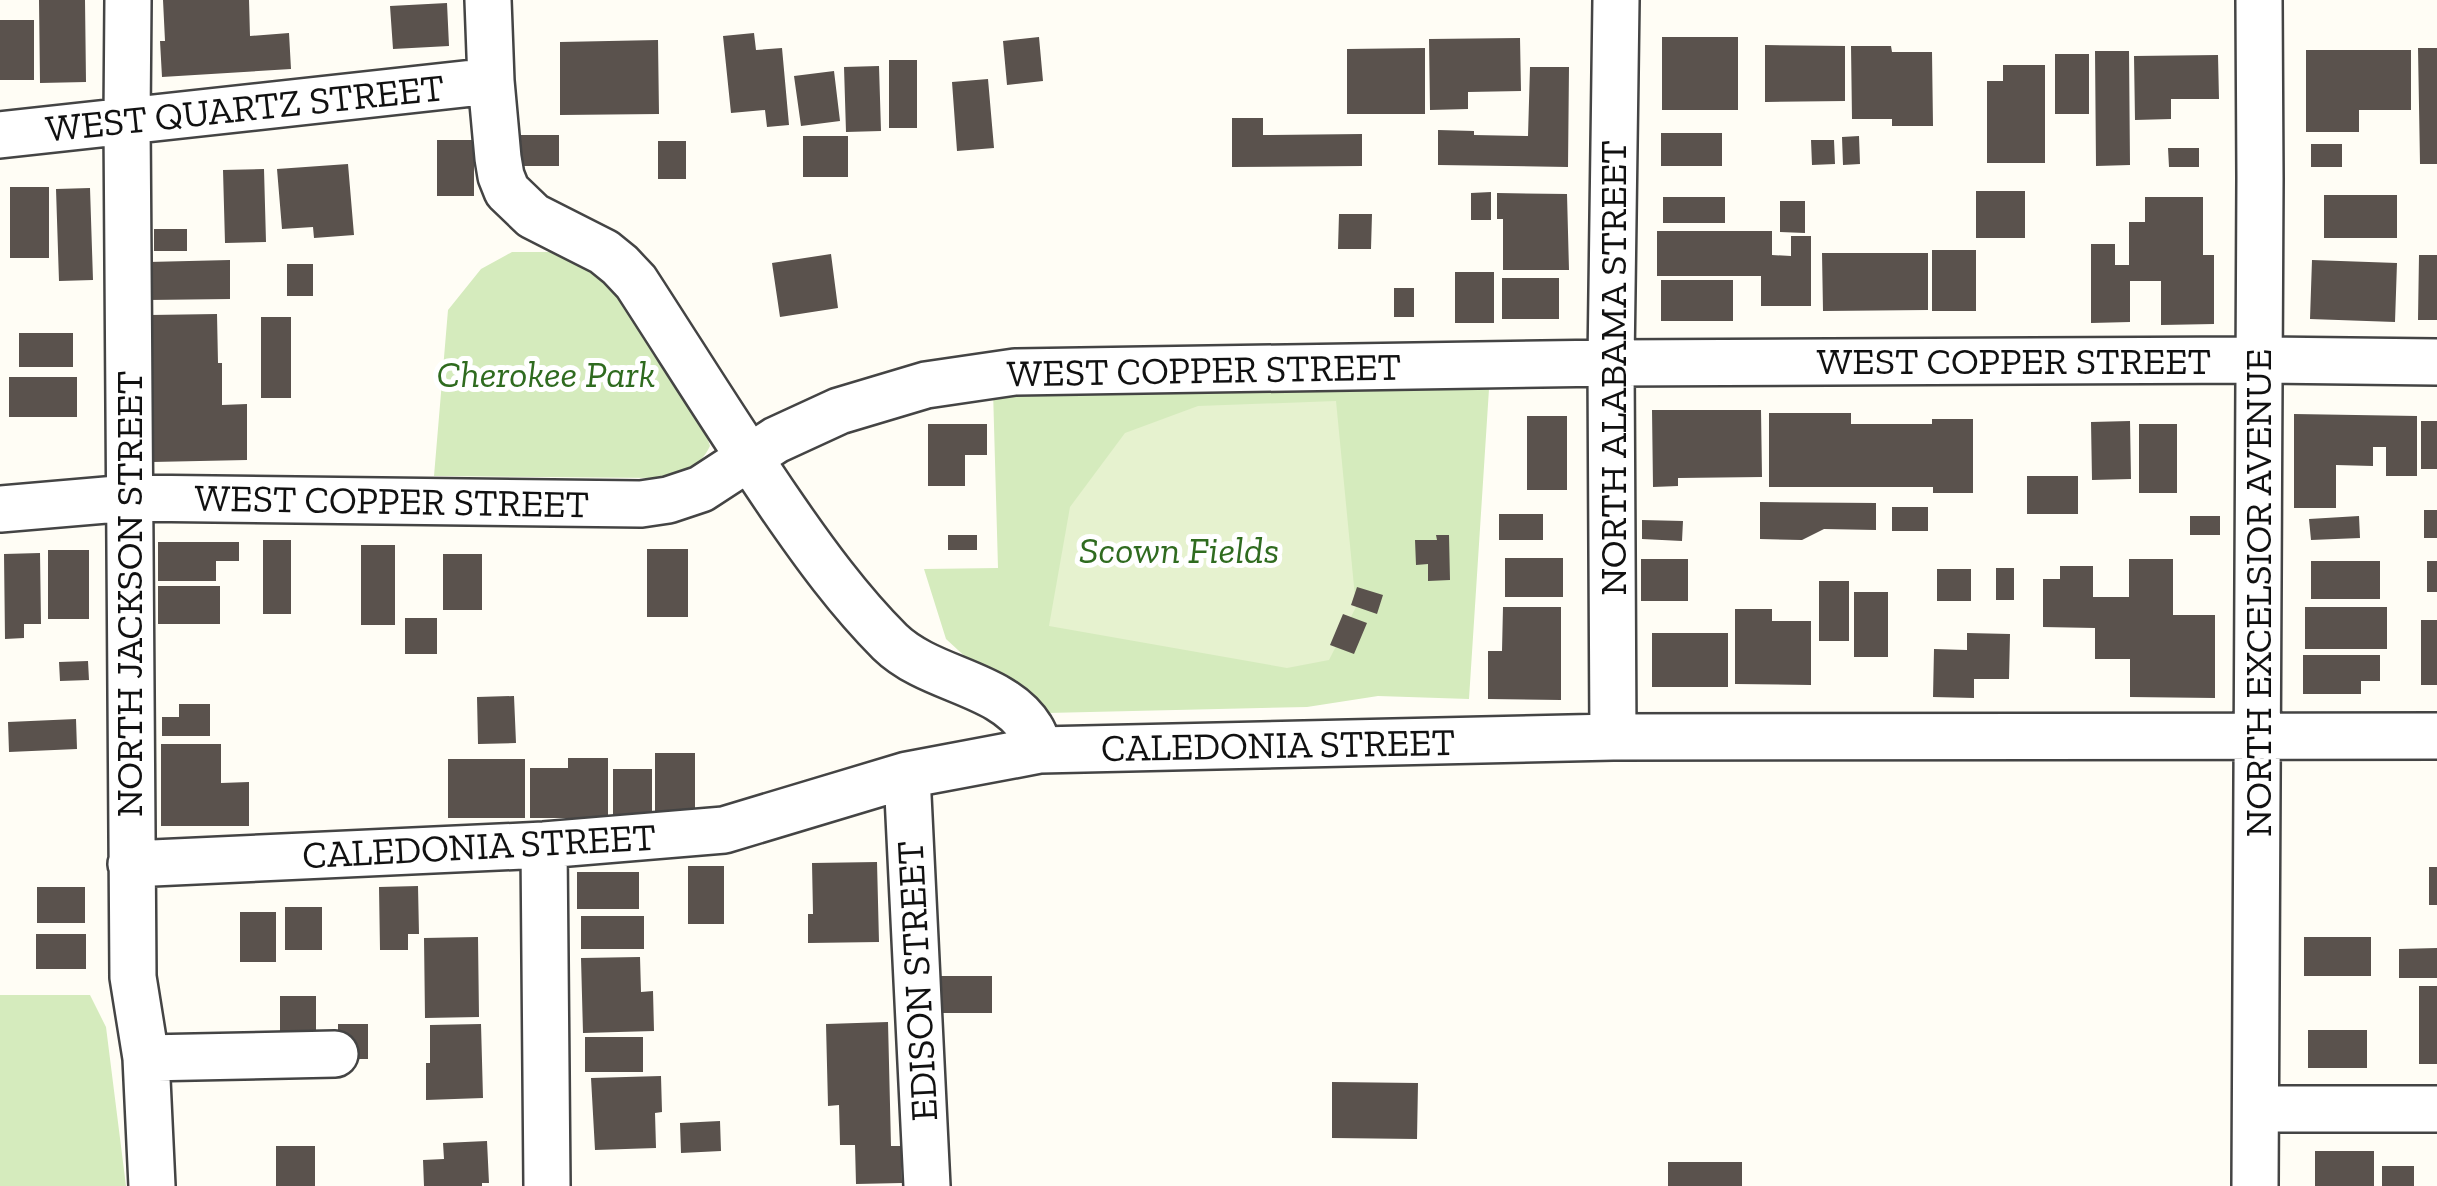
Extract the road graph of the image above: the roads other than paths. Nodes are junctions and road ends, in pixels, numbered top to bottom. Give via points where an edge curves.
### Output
1 (128, 0) edge
2 (488, 0) edge
3 (1616, 0) edge
4 (2259, 0) edge
5 (491, 81) junction
6 (127, 120) junction
7 (0, 134) edge
8 (2258, 360) junction
9 (1611, 362) junction
10 (2437, 362) edge
11 (748, 457) junction
12 (129, 498) junction
13 (0, 509) edge
14 (2257, 735) junction
15 (2437, 736) edge
16 (1613, 737) junction
17 (1040, 750) junction
18 (907, 776) junction
19 (544, 845) junction
20 (131, 864) junction
21 (335, 1054) dead end
22 (146, 1058) junction
23 (2256, 1109) junction
24 (2437, 1109) edge
25 (152, 1186) edge
26 (548, 1186) edge
27 (927, 1186) edge
28 (2255, 1186) edge

1 - 6 street, NORTH JACKSON STREET
2 - 5 street
3 - 9 street, NORTH ALABAMA STREET
4 - 8 street, NORTH EXCELSIOR AVENUE
5 - 6 street, WEST QUARTZ STREET
5 - 11 street via 507,191 533,216 604,252 636,282
6 - 7 street, WEST QUARTZ STREET
6 - 12 street, NORTH JACKSON STREET
8 - 9 street, WEST COPPER STREET
8 - 10 street, WEST COPPER STREET
8 - 14 street, NORTH EXCELSIOR AVENUE
9 - 11 street, WEST COPPER STREET via 976,376 839,411
9 - 16 street, NORTH ALABAMA STREET
11 - 12 street, WEST COPPER STREET via 701,489 641,504
11 - 17 street via 844,592 890,642 1019,714
12 - 13 street, WEST COPPER STREET
12 - 20 street, NORTH JACKSON STREET
14 - 15 street, CALEDONIA STREET
14 - 16 street, CALEDONIA STREET
14 - 23 street, NORTH EXCELSIOR AVENUE
16 - 17 street, CALEDONIA STREET
17 - 18 street, CALEDONIA STREET
18 - 19 street, CALEDONIA STREET via 724,830
18 - 27 street, EDISON STREET
19 - 20 street, CALEDONIA STREET
19 - 26 street
20 - 22 street, NORTH JACKSON STREET via 133,977
21 - 22 street
22 - 25 street, NORTH JACKSON STREET
23 - 24 street
23 - 28 street, NORTH EXCELSIOR AVENUE

